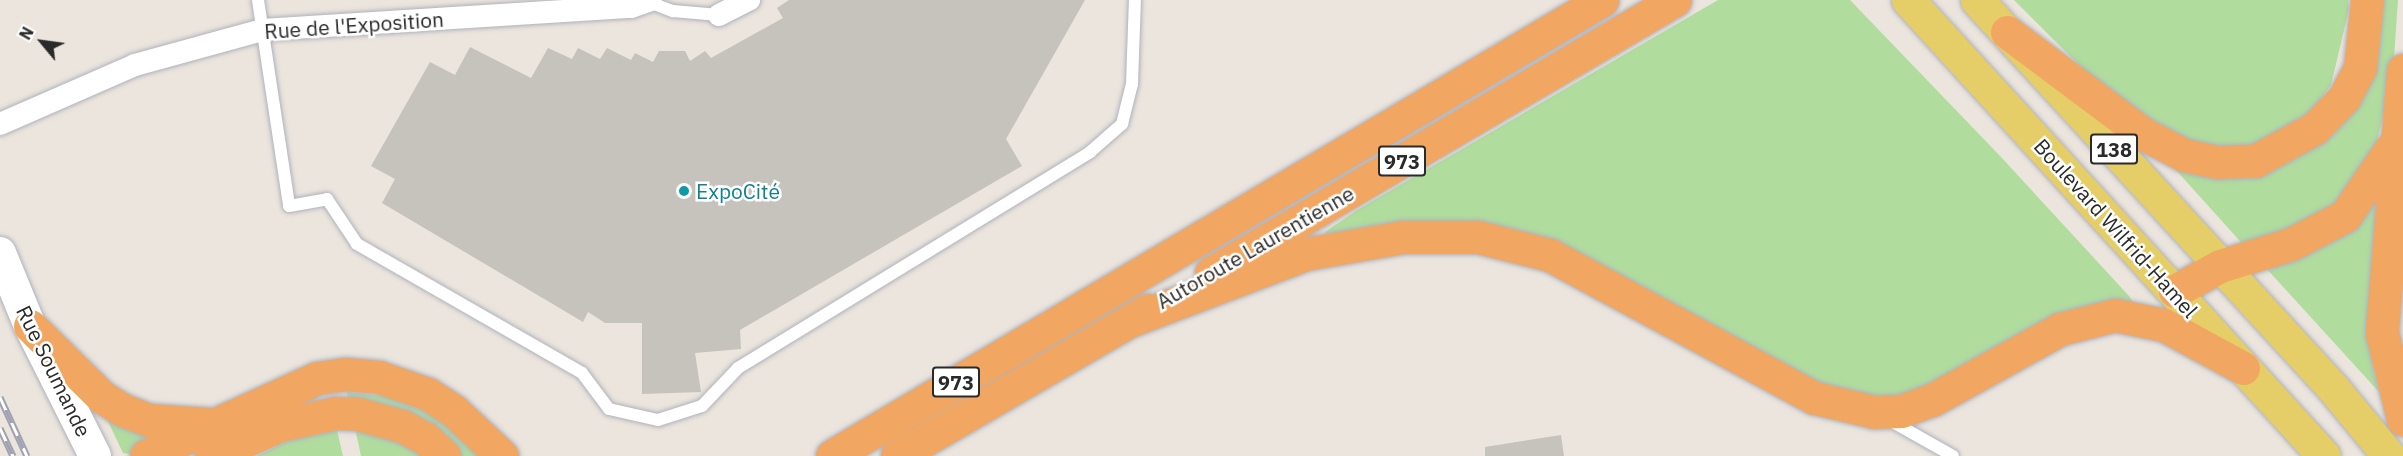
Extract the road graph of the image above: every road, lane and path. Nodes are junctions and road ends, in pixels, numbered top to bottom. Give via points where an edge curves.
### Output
1 (258, 0) edge
2 (737, 0) edge
3 (749, 0) edge
4 (1135, 0) edge
5 (1602, 0) edge
6 (1675, 0) edge
7 (1908, 0) edge
8 (1977, 0) edge
9 (2367, 0) edge
10 (650, 1) edge
11 (719, 15) junction
12 (262, 30) junction
13 (2007, 32) junction
14 (2403, 70) edge
15 (0, 124) edge
16 (2397, 140) junction
17 (0, 253) edge
18 (2220, 266) junction
19 (2175, 291) junction
20 (1129, 321) junction
21 (30, 326) junction
22 (2243, 368) junction
23 (1874, 412) junction
24 (2403, 419) edge
25 (280, 424) junction
26 (211, 440) edge
27 (95, 456) edge
28 (146, 456) edge
29 (241, 456) edge
30 (444, 456) edge
31 (502, 456) edge
32 (832, 456) edge
33 (897, 456) edge
34 (1953, 456) edge
35 (2324, 456) edge
36 (2389, 456) edge

1 - 12 lane
2 - 11 lane
3 - 11 street
4 - 12 lane via 1132,84 1122,124 1090,152 738,368 702,406 658,420 609,409 582,373 357,244 327,199 289,206
5 - 32 highway, Autoroute Laurentienne / 973
6 - 20 highway, Autoroute Laurentienne / 973
7 - 19 main road, Boulevard Wilfrid-Hamel / 138
8 - 13 main road, 138
9 - 13 highway via 2360,68 2344,98 2315,129 2255,160 2218,162 2184,155 2142,133
10 - 11 lane via 674,11
10 - 12 street, Rue de l'Exposition via 631,7
12 - 15 street, Rue de l'Exposition via 135,65
13 - 18 main road, 138
14 - 16 highway
16 - 18 highway via 2345,216 2291,244
16 - 24 highway via 2382,333
17 - 21 street, Rue Soumande
18 - 19 highway
18 - 36 main road, 138 via 2333,388
19 - 22 main road, Boulevard Wilfrid-Hamel / 138
20 - 23 highway via 1305,254 1402,237 1478,237 1550,255 1815,398
20 - 33 highway, Autoroute Laurentienne / 973
21 - 26 highway via 102,397 123,410
21 - 27 street, Rue Soumande
22 - 23 highway via 2164,325 2115,315 2060,329 1932,400 1901,411
22 - 35 main road, Boulevard Wilfrid-Hamel / 138
23 - 34 lane
25 - 26 highway
25 - 29 highway
25 - 30 highway via 334,414 381,418 425,438
26 - 28 highway
26 - 31 highway via 317,378 345,374 379,377 428,394 454,411

